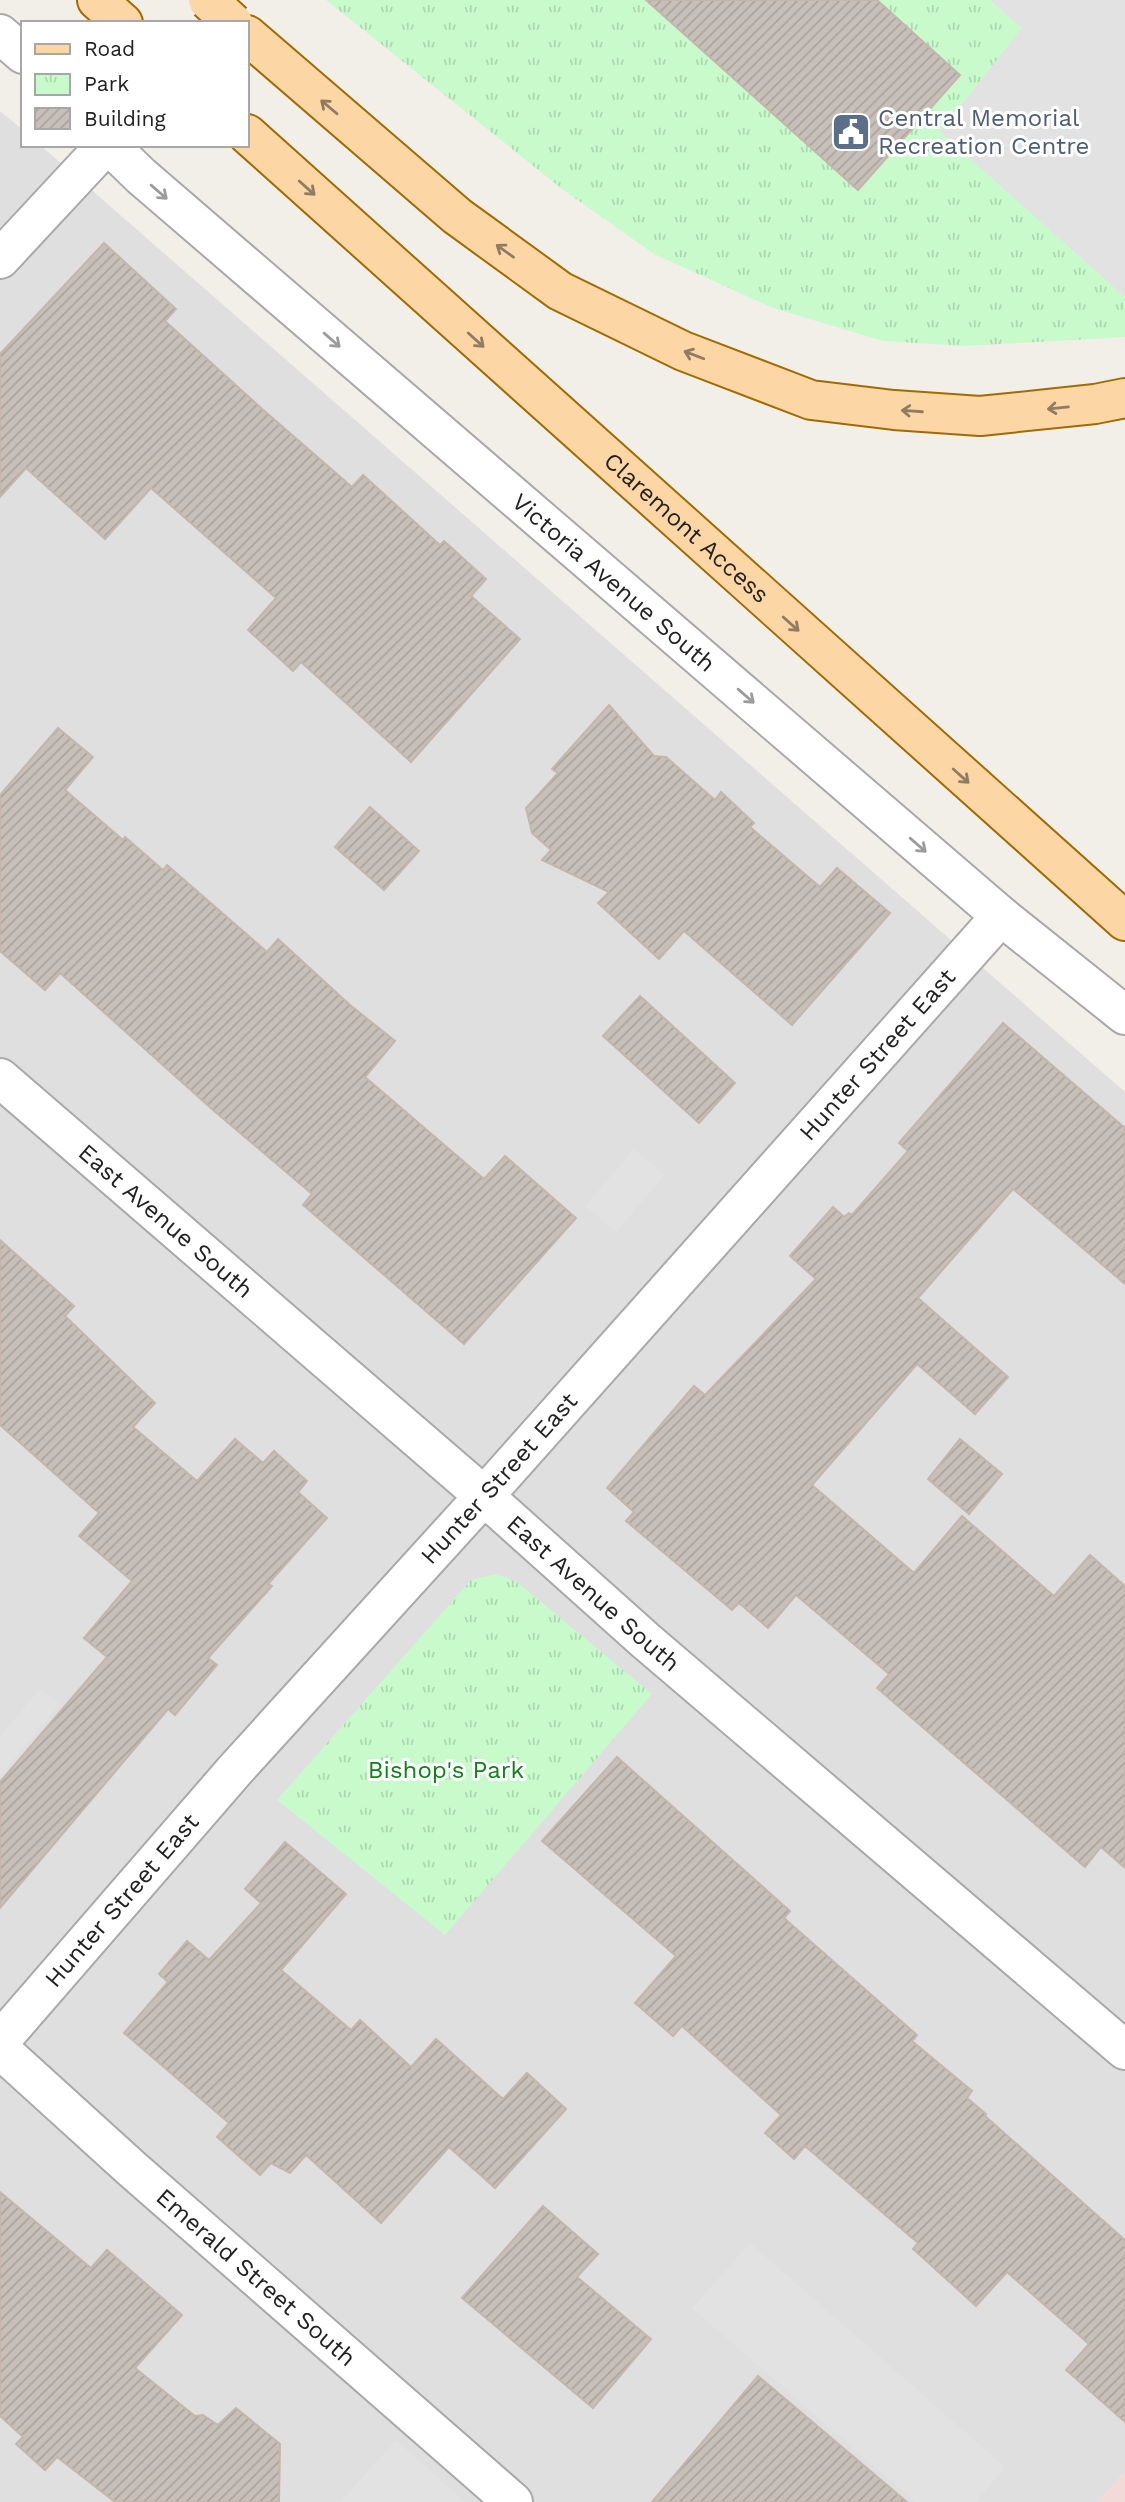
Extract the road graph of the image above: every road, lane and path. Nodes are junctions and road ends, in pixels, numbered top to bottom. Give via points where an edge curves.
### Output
1 (97, 0) edge
2 (208, 0) edge
3 (234, 0) edge
4 (121, 21) edge
5 (216, 21) edge
6 (231, 21) edge
7 (0, 34) edge
8 (248, 36) edge
9 (21, 52) edge
10 (252, 138) edge
11 (106, 147) edge
12 (110, 147) edge
13 (0, 259) edge
14 (1125, 397) edge
15 (1001, 916) junction
16 (1125, 921) edge
17 (1125, 1015) edge
18 (0, 1078) edge
19 (484, 1496) junction
20 (0, 2041) edge
21 (0, 2049) edge
22 (1125, 2050) edge
23 (513, 2502) edge

1 - 4 main road
2 - 6 main road, bridge
3 - 5 street
7 - 9 street
14 -> 8 main road via 980,416 894,410 811,400 682,351 560,291 457,216
10 -> 16 main road, Claremont Access
11 - 13 street
12 -> 15 street, Victoria Avenue South
15 - 17 street, Victoria Avenue South
15 - 19 street, Hunter Street East
18 - 19 street, East Avenue South
19 - 20 street, Hunter Street East via 235,1770
19 - 22 street, East Avenue South via 646,1641
21 - 23 street, Emerald Street South

